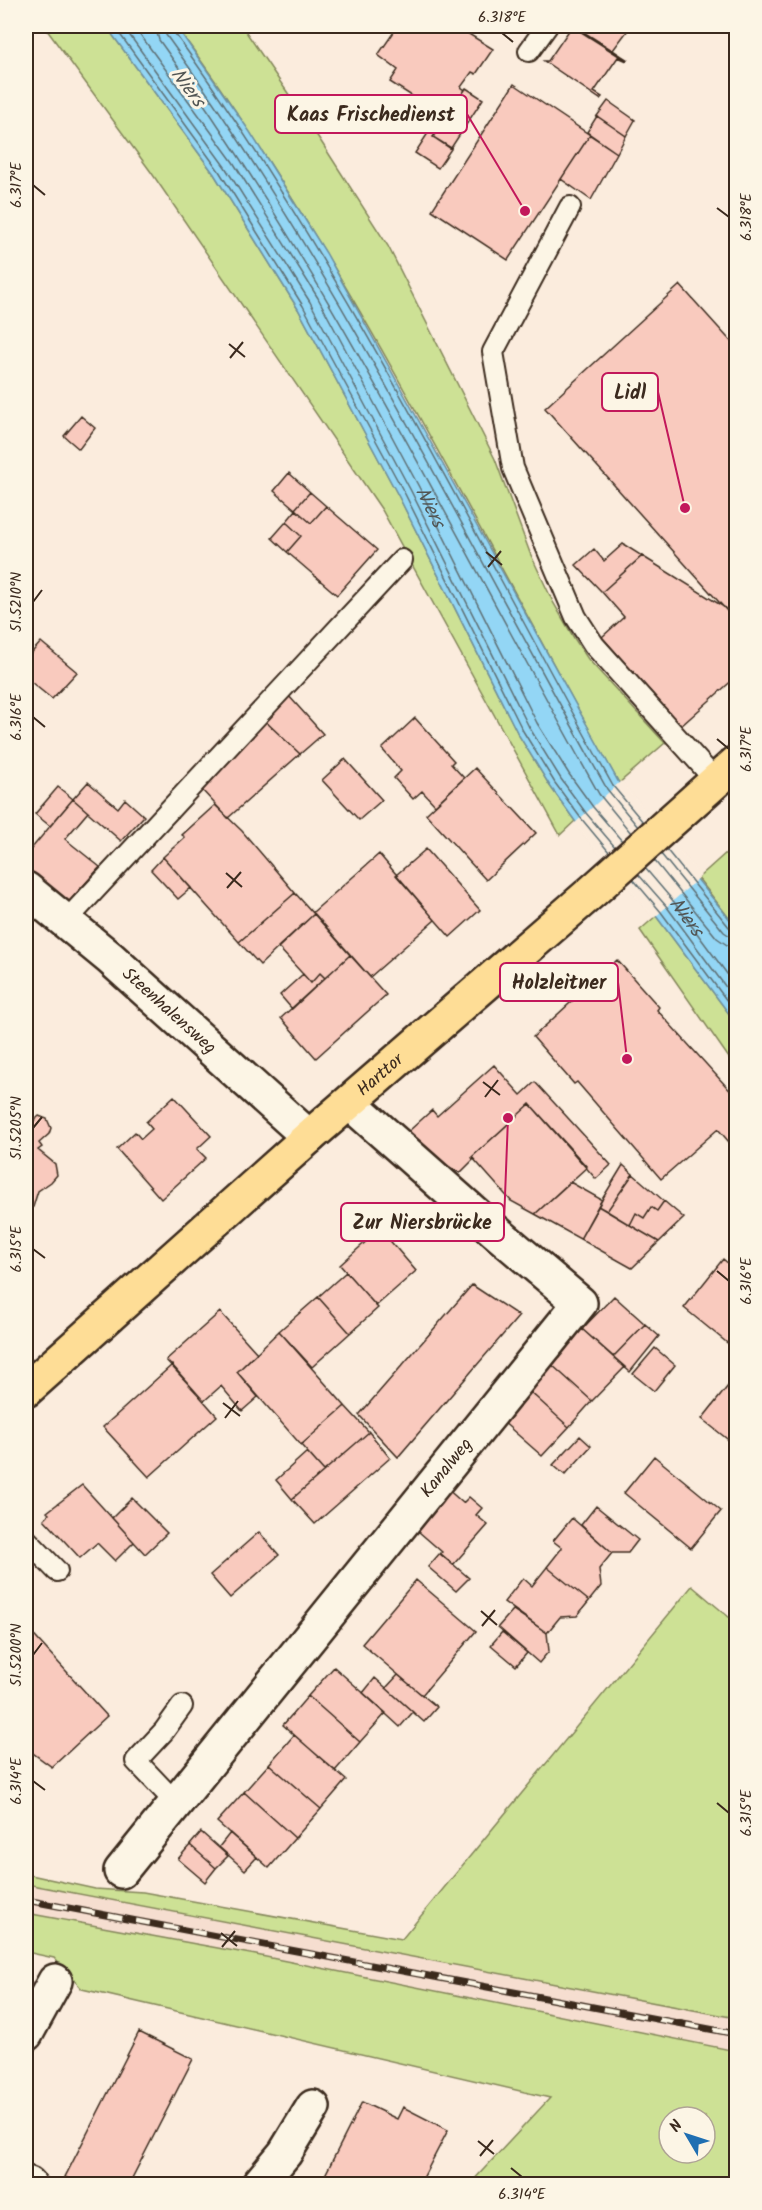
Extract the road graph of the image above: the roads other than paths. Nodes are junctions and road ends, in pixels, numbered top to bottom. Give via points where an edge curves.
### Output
1 (547, 26) edge
2 (529, 51) dead end
3 (570, 207) dead end
4 (402, 560) dead end
5 (726, 772) edge
6 (26, 889) edge
7 (65, 922) junction
8 (350, 1103) junction
9 (309, 1137) junction
10 (26, 1390) edge
11 (26, 1539) edge
12 (57, 1571) dead end
13 (182, 1706) dead end
14 (176, 1803) junction
15 (121, 1871) dead end
16 (55, 1981) dead end
17 (26, 2034) edge
18 (313, 2107) dead end
19 (259, 2184) edge

1 - 2 lane
3 - 5 lane via 494,352 513,468 576,616 594,645
4 - 7 lane
5 - 8 main road, Harttor
6 - 7 street, Steenhalensweg
7 - 9 street, Steenhalensweg
8 - 9 main road, Harttor
8 - 14 street, Kanalweg via 580,1303
9 - 10 main road, Harttor
11 - 12 lane
13 - 14 lane via 136,1761
14 - 15 street, Kanalweg
16 - 17 street
18 - 19 street via 285,2153

